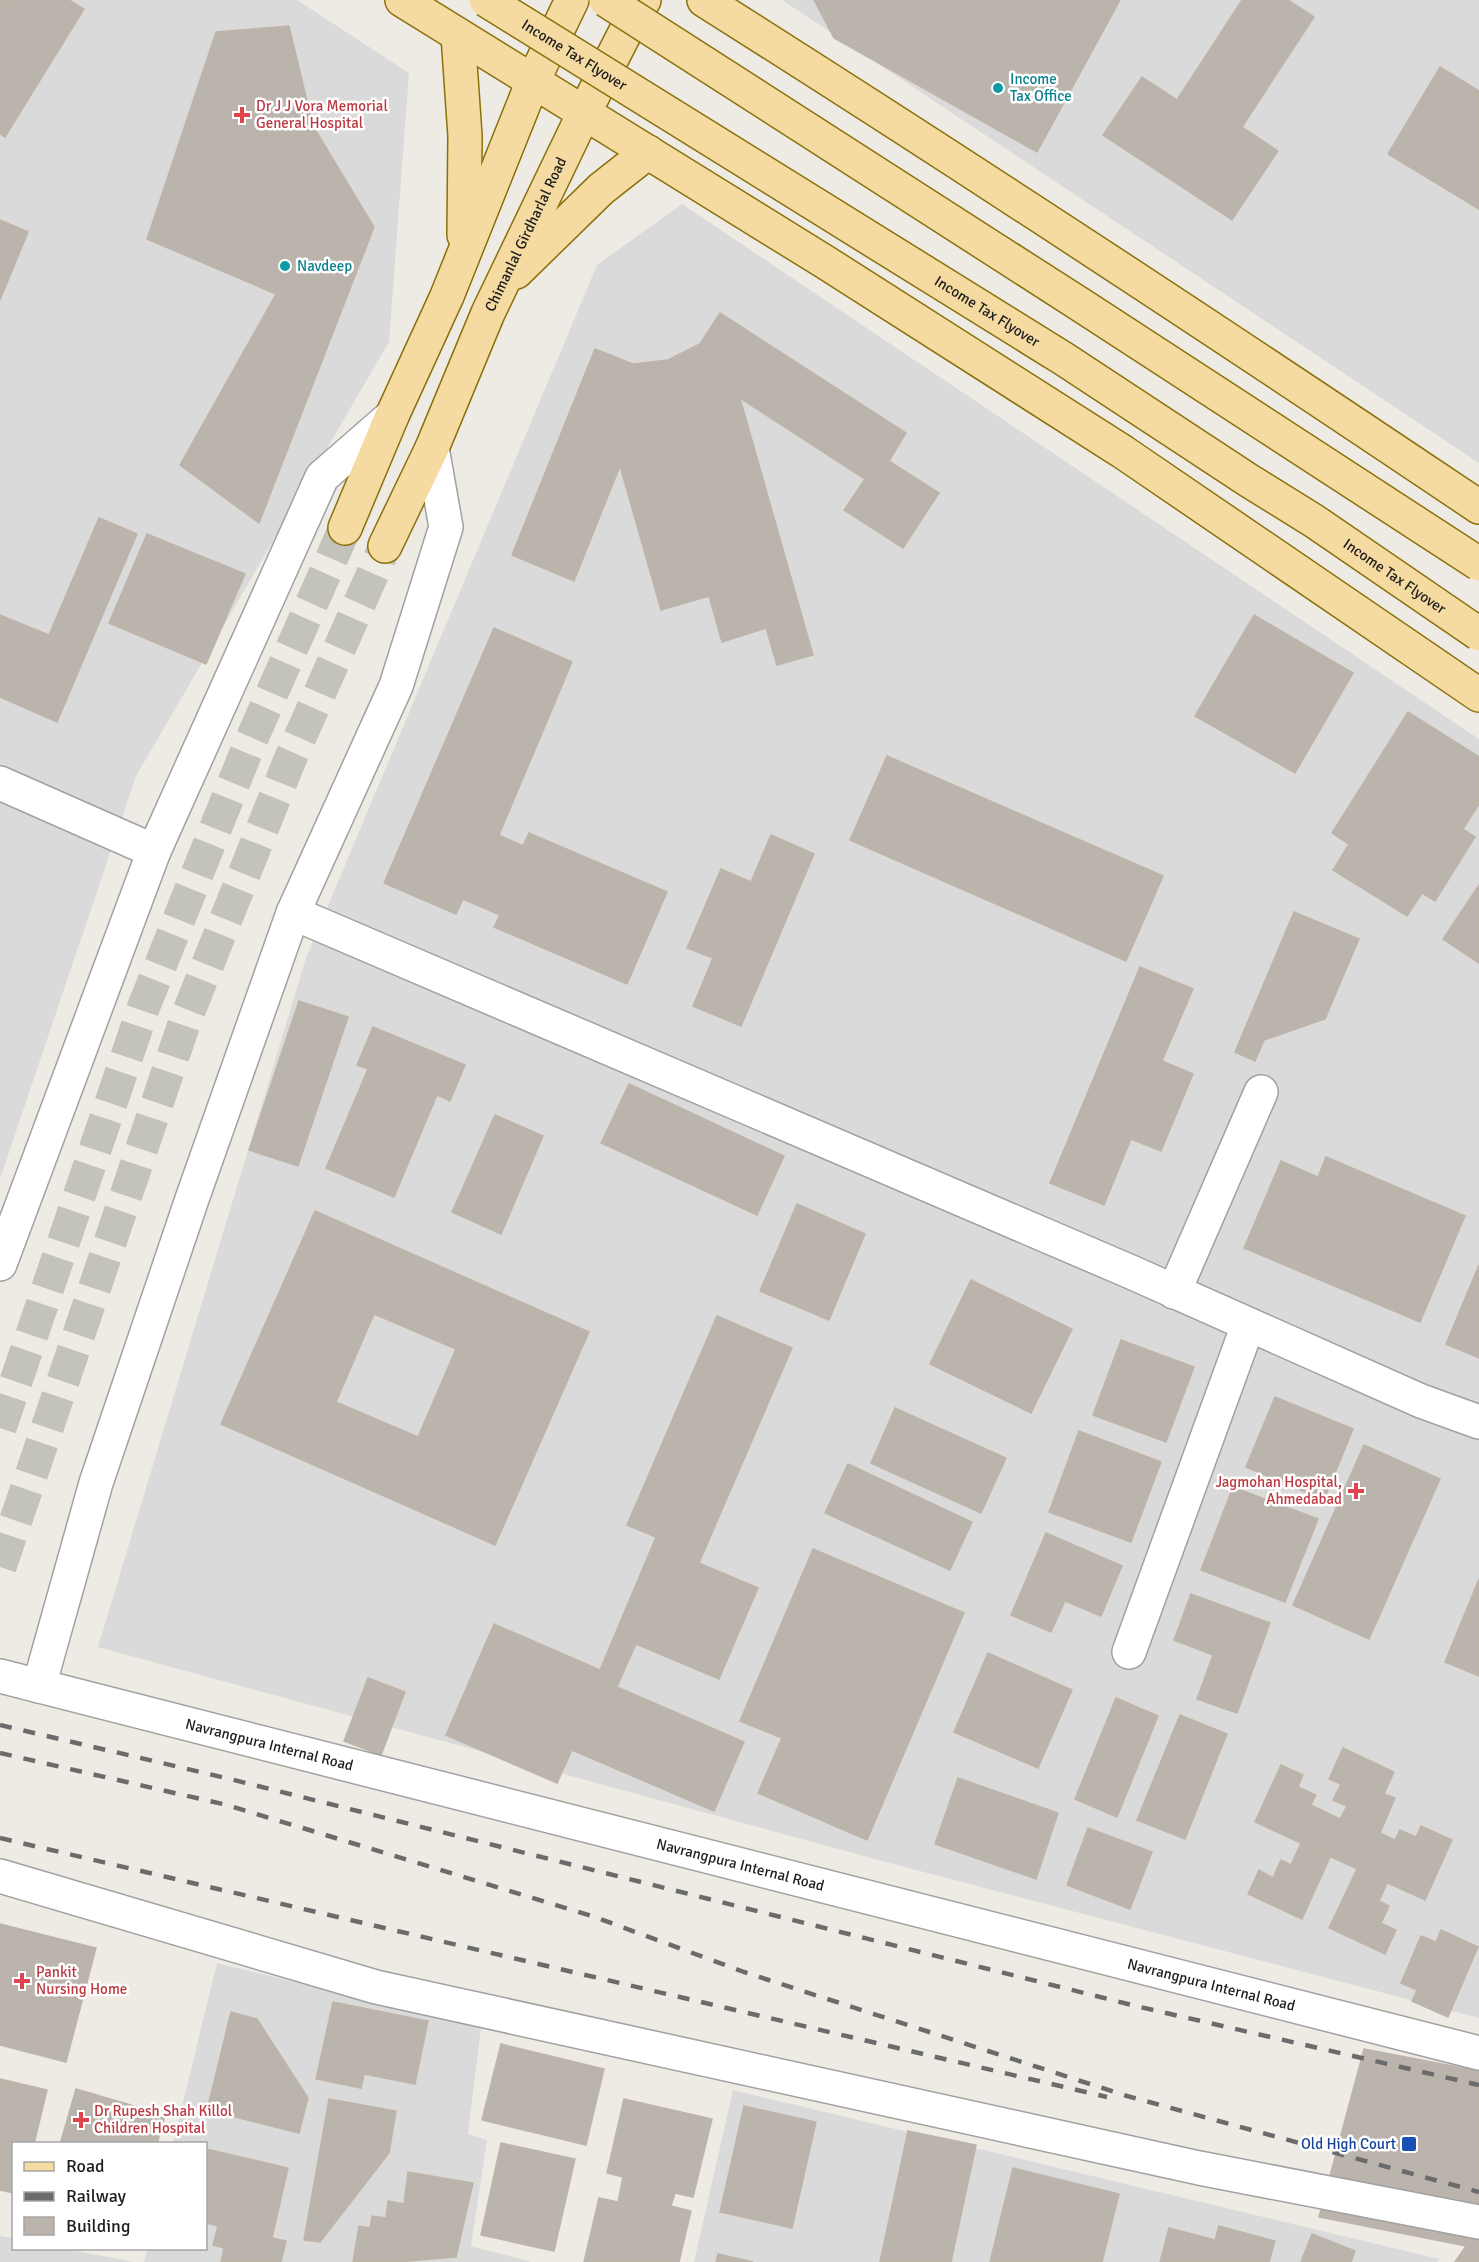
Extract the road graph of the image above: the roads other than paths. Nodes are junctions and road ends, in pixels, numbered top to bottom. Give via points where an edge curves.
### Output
1 (402, 0) edge
2 (486, 0) edge
3 (606, 0) edge
4 (704, 0) edge
5 (570, 5) edge
6 (736, 11) edge
7 (637, 13) edge
8 (458, 35) junction
9 (533, 81) junction
10 (584, 113) junction
11 (648, 152) junction
12 (464, 255) junction
13 (501, 286) junction
14 (392, 417) junction
15 (432, 447) junction
16 (1479, 507) edge
17 (345, 528) tunnel mouth
18 (385, 546) tunnel mouth
19 (1479, 564) edge
20 (1479, 634) edge
21 (1479, 695) edge
22 (0, 783) edge
23 (153, 851) junction
24 (293, 913) junction
25 (1261, 1092) dead end
26 (0, 1264) edge
27 (1173, 1292) junction
28 (1248, 1325) junction
29 (1479, 1422) edge
30 (1129, 1652) dead end
31 (0, 1676) edge
32 (39, 1686) junction
33 (0, 1876) edge
34 (1479, 2053) edge
35 (1479, 2222) edge

1 - 8 main road
2 - 20 main road, Income Tax Flyover, bridge via 1064,359 1314,521
3 - 19 main road, bridge
4 - 6 main road
5 - 9 main road
6 - 16 main road via 863,100
7 - 10 main road, Chimanlal Girdharlal Road
8 - 9 main road
8 - 12 main road via 465,136
9 - 10 main road
9 - 12 main road
10 - 11 main road
10 - 13 main road, Chimanlal Girdharlal Road
11 - 13 main road via 601,189
11 - 21 main road via 1123,452
12 - 14 main road
13 - 15 main road, Chimanlal Girdharlal Road
14 - 17 main road
14 - 23 street via 322,477
15 - 18 main road, Chimanlal Girdharlal Road
15 - 24 street via 446,527 396,686
22 - 23 street
23 - 26 street
24 - 27 street
24 - 32 street via 96,1483
25 - 27 street
27 - 28 street
28 - 29 street via 1421,1401
28 - 30 street
31 - 32 street, Navrangpura Internal Road
32 - 34 street, Navrangpura Internal Road
33 - 35 street via 376,1987 1199,2168

